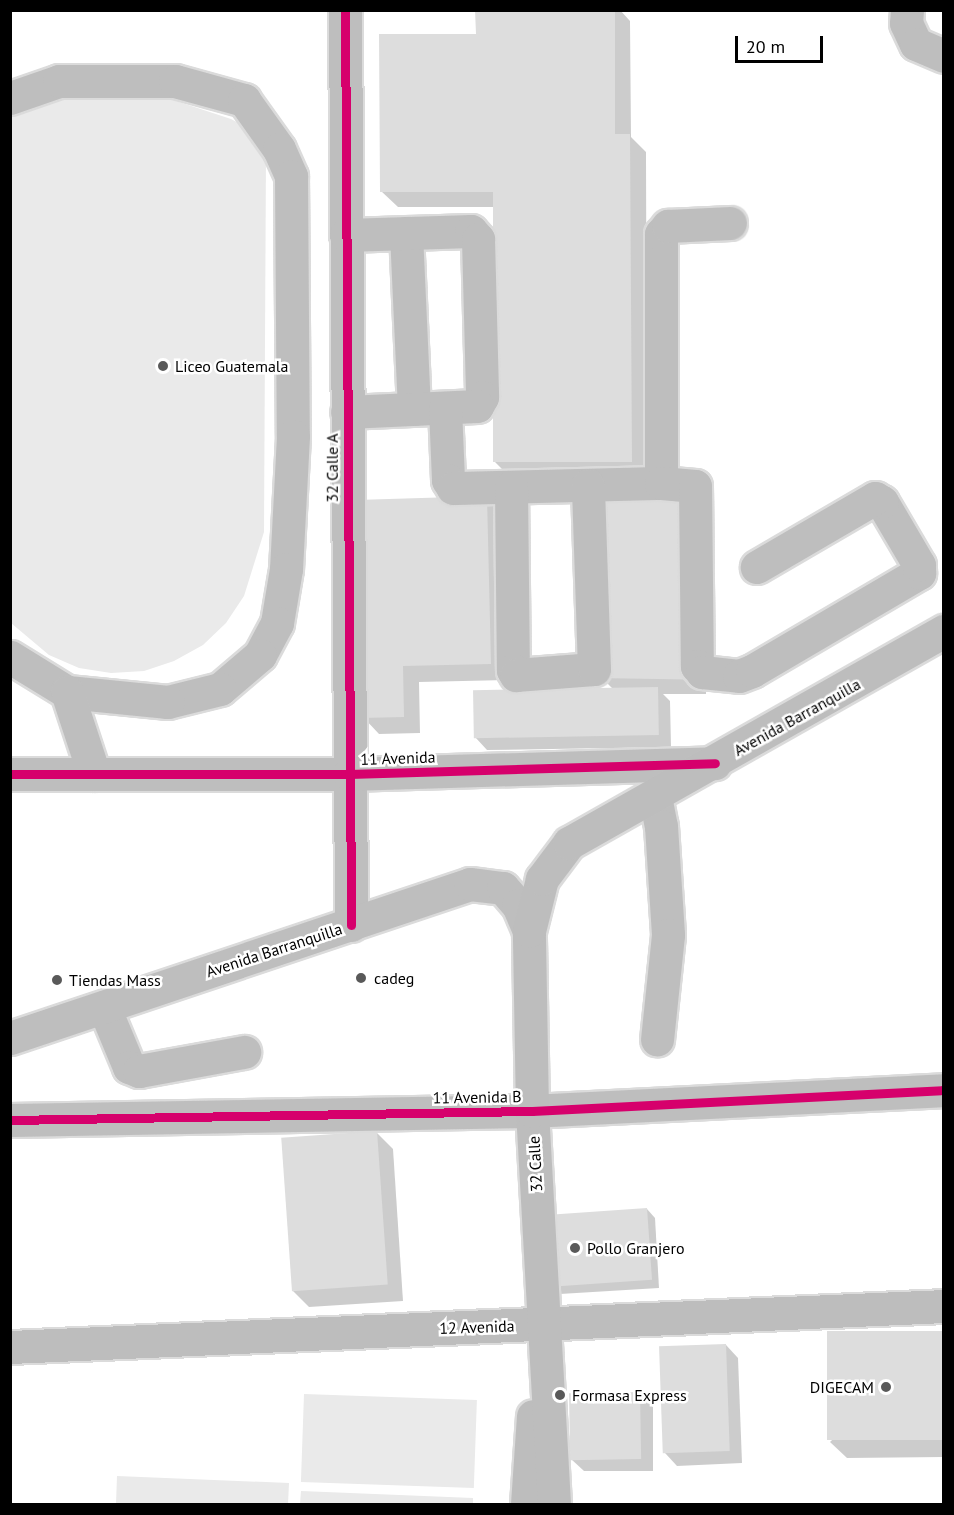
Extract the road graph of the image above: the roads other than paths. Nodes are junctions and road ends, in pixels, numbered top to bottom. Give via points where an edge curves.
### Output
1 (345, 10) edge
2 (907, 10) edge
3 (944, 56) edge
4 (10, 98) edge
5 (730, 223) dead end
6 (406, 233) junction
7 (346, 235) junction
8 (429, 408) junction
9 (347, 412) junction
10 (661, 483) junction
11 (588, 485) junction
12 (511, 487) junction
13 (756, 567) dead end
14 (944, 631) edge
15 (10, 657) edge
16 (68, 692) junction
17 (715, 763) junction
18 (10, 774) edge
19 (94, 774) junction
20 (349, 774) junction
21 (655, 796) junction
22 (351, 925) junction
23 (529, 930) junction
24 (104, 1007) junction
25 (10, 1038) edge
26 (657, 1039) dead end
27 (244, 1052) dead end
28 (944, 1090) edge
29 (532, 1111) junction
30 (10, 1120) edge
31 (944, 1306) edge
32 (543, 1324) junction
33 (10, 1347) edge
34 (527, 1504) edge
35 (554, 1504) edge

1 - 7 street, 32 Calle A
2 - 3 street via 906,23 916,44
4 - 16 street via 59,81 175,81 244,100 279,149 291,176 293,436 286,569 277,623 260,655 220,689 168,702
5 - 10 street via 668,226 661,234
6 - 7 street
6 - 8 street
6 - 8 street via 471,231 478,239 482,397 477,406
7 - 9 street, 32 Calle A
8 - 9 street
8 - 12 street via 453,488
9 - 20 street, 32 Calle A
10 - 11 street
10 - 13 street via 695,486 697,666 702,672 739,676 752,671 919,573 919,565 882,502 875,498
11 - 12 street
11 - 12 street via 594,669 516,675
14 - 17 main road, Avenida Barranquilla
15 - 16 street
16 - 19 street
17 - 20 street, 11 Avenida
17 - 21 main road, Avenida Barranquilla
18 - 19 street, 11 Avenida
19 - 20 street, 11 Avenida
20 - 22 street, 32 Calle A
21 - 23 main road, Avenida Barranquilla via 569,843 542,879
21 - 26 street via 661,826 668,935
22 - 23 street, Avenida Barranquilla via 470,884 502,888 518,905
22 - 24 street, Avenida Barranquilla
23 - 29 main road, 32 Calle
24 - 25 street, Avenida Barranquilla
24 - 27 street via 129,1067 139,1071
28 - 29 street, 11 Avenida B
29 - 30 street, 11 Avenida B
29 - 32 main road, 32 Calle
31 - 32 main road, 12 Avenida
32 - 33 main road, 12 Avenida
32 - 34 main road, 32 Calle via 527,1467
32 - 35 main road, 32 Calle

